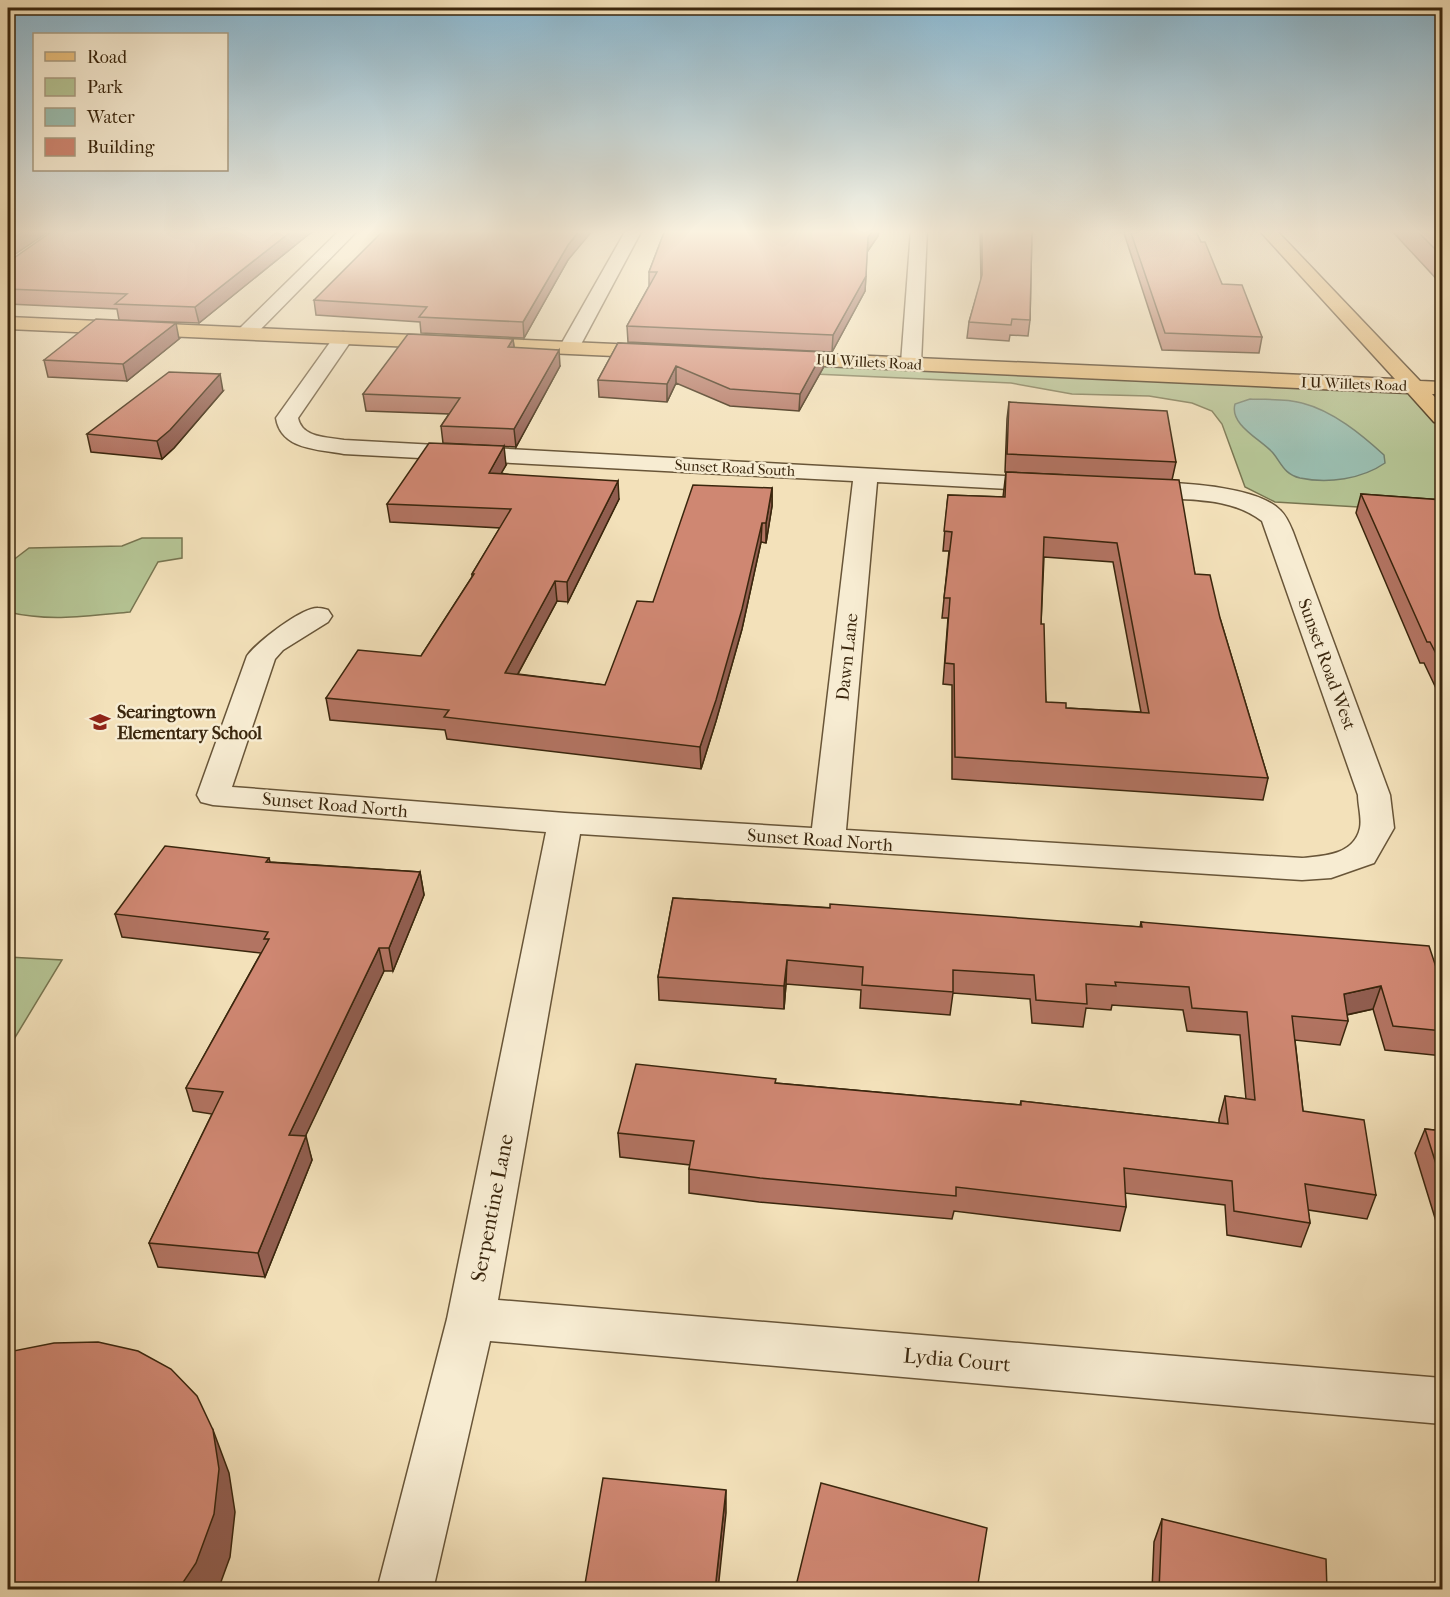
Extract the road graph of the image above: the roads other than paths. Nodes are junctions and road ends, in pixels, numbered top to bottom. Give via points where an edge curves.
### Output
1 (275, 305) edge
2 (593, 305) edge
3 (915, 305) edge
4 (1337, 305) edge
5 (8, 323) edge
6 (246, 333) junction
7 (343, 338) junction
8 (569, 348) junction
9 (675, 353) edge
10 (758, 357) edge
11 (911, 363) junction
12 (1413, 386) junction
13 (1443, 388) edge
14 (1443, 417) edge
15 (866, 474) junction
16 (1075, 485) edge
17 (1110, 487) edge
18 (318, 616) dead end
19 (1374, 795) joint
20 (565, 823) junction
21 (828, 840) junction
22 (471, 1319) junction
23 (1443, 1401) edge
24 (405, 1590) edge

1 - 6 street
2 - 8 street
3 - 11 street
4 - 12 main road
5 - 6 main road
6 - 7 main road
7 - 8 main road
7 - 15 street, Sunset Road South via 287,418 289,429 299,438 353,448
8 - 9 main road
10 - 11 main road, I U Willets Road
11 - 12 main road, I U Willets Road
12 - 13 main road, I U Willets Road
12 - 14 main road
15 - 16 street, Sunset Road South
15 - 21 street, Dawn Lane
17 - 19 street, Sunset Road West via 1215,494 1247,502 1272,516
18 - 20 street, Sunset Road North via 261,656 213,795
19 - 21 street, Sunset Road North via 1377,828 1362,855 1331,867 1302,869
20 - 21 street, Sunset Road North
20 - 22 street, Serpentine Lane
22 - 23 street, Lydia Court
22 - 24 street, Serpentine Lane

